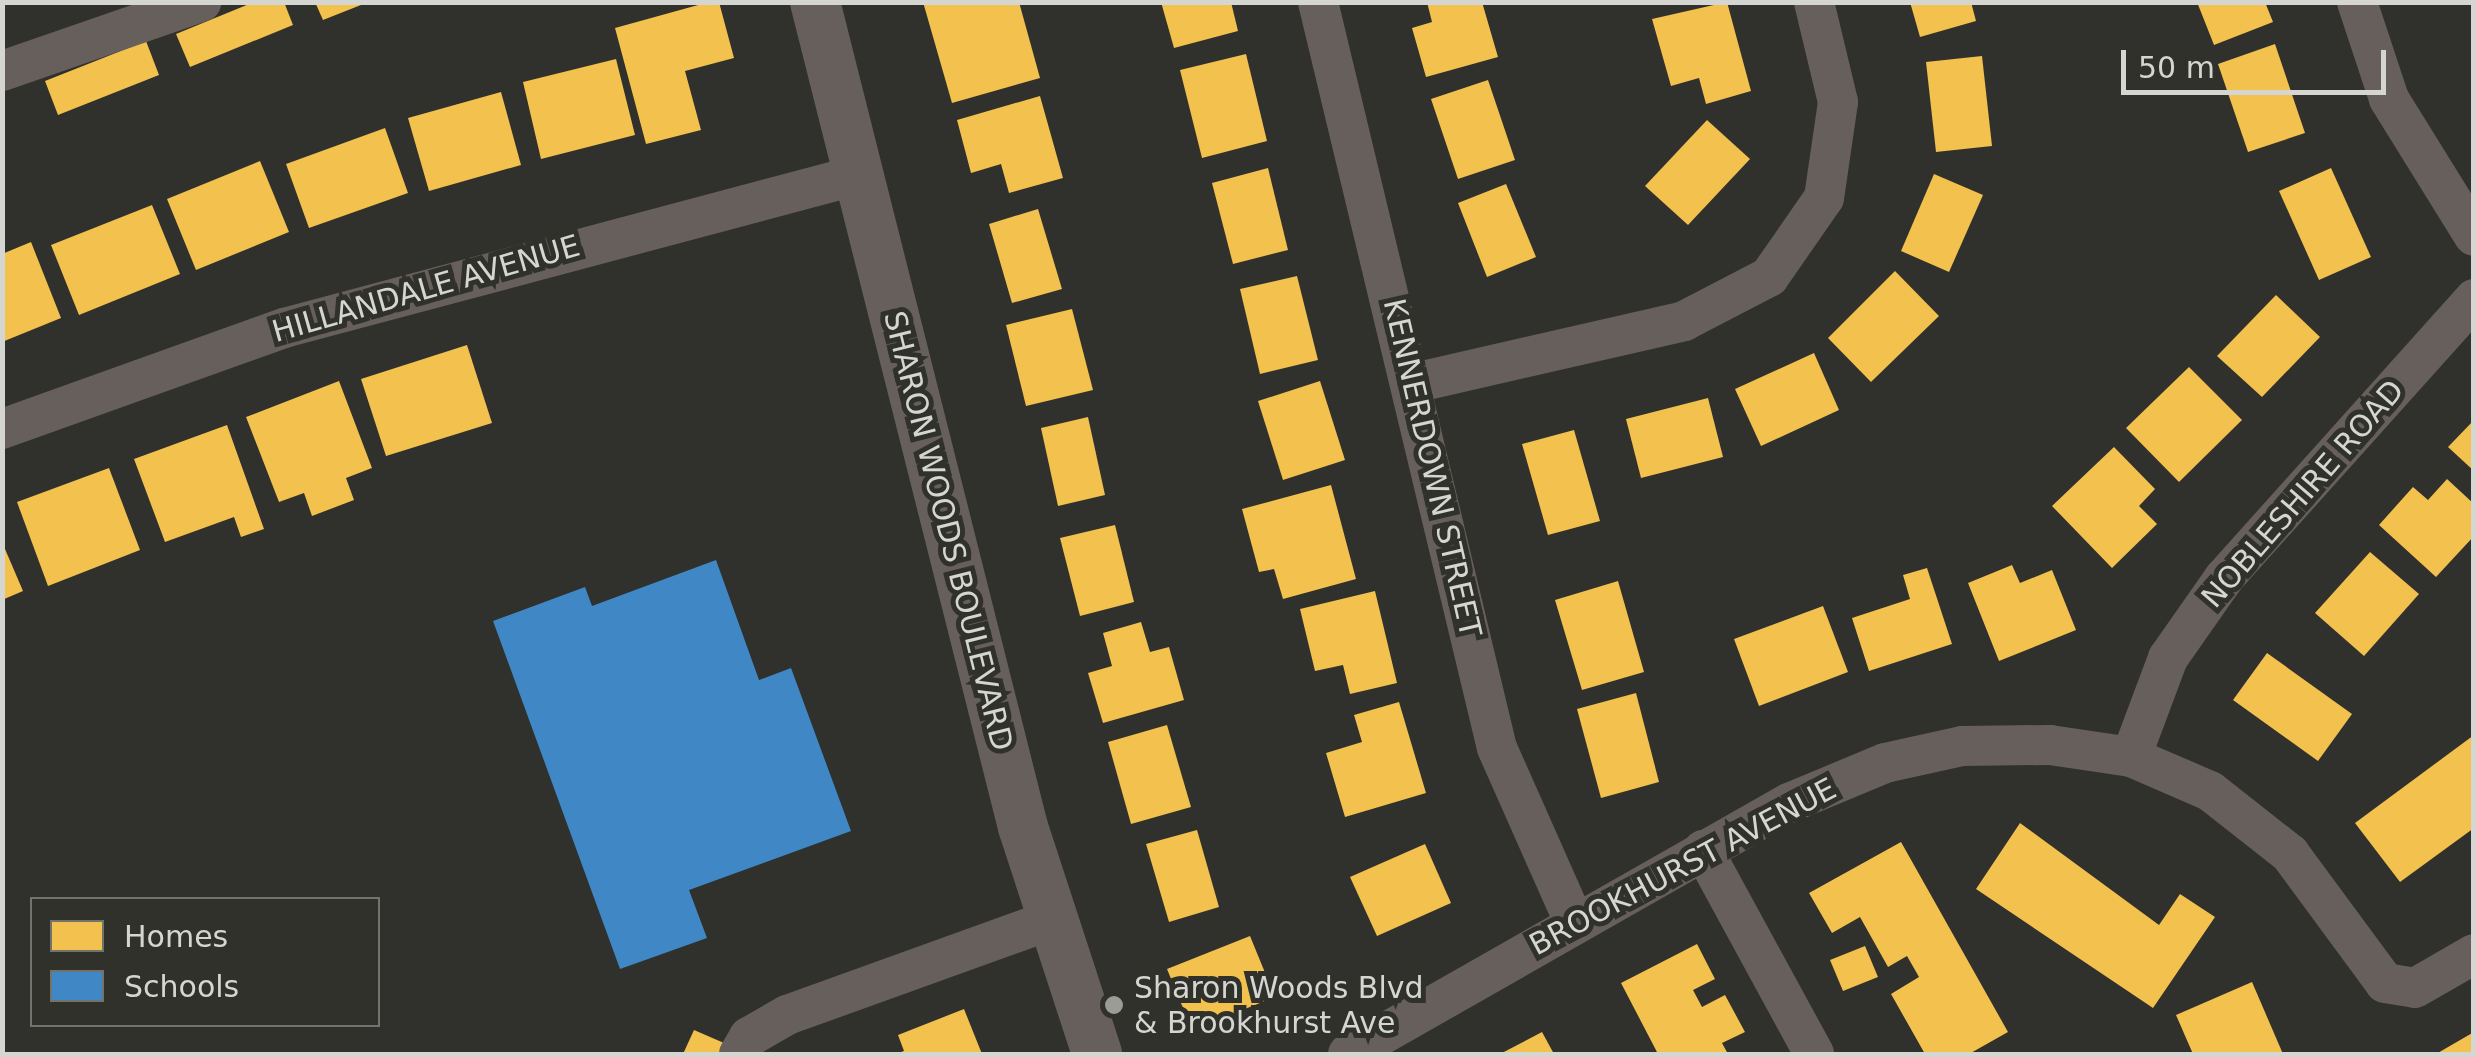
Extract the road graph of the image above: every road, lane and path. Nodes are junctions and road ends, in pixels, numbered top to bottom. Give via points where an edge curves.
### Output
1 (201, 2) edge
2 (815, 2) edge
3 (1318, 2) edge
4 (1814, 2) edge
5 (2357, 2) edge
6 (2, 71) edge
7 (858, 175) junction
8 (2474, 236) edge
9 (2474, 299) edge
10 (1414, 383) junction
11 (2, 429) edge
12 (2131, 758) junction
13 (1704, 850) junction
14 (1053, 919) junction
15 (1574, 922) junction
16 (2474, 954) edge
17 (1389, 1044) edge
18 (739, 1054) edge
19 (1097, 1054) edge
20 (1348, 1054) edge
21 (1814, 1054) edge

1 - 6 street
2 - 7 street, SHARON WOODS BOULEVARD
3 - 10 street, KENNERDOWN STREET
4 - 10 street via 1838,102 1824,198 1769,277 1684,321
5 - 8 street via 2389,99
7 - 11 street, HILLANDALE AVENUE via 304,323
7 - 14 street, SHARON WOODS BOULEVARD
9 - 12 street, NOBLESHIRE ROAD via 2224,578 2168,658
10 - 15 street, KENNERDOWN STREET via 1497,748
12 - 13 street, BROOKHURST AVENUE via 1962,746 1884,763
12 - 16 street, BROOKHURST AVENUE via 2210,791 2290,854 2384,983 2415,988
13 - 15 street, BROOKHURST AVENUE
13 - 21 street
14 - 18 street via 787,1016 749,1037
14 - 19 street, SHARON WOODS BOULEVARD
15 - 17 street, BROOKHURST AVENUE
17 - 20 street, BROOKHURST AVENUE

